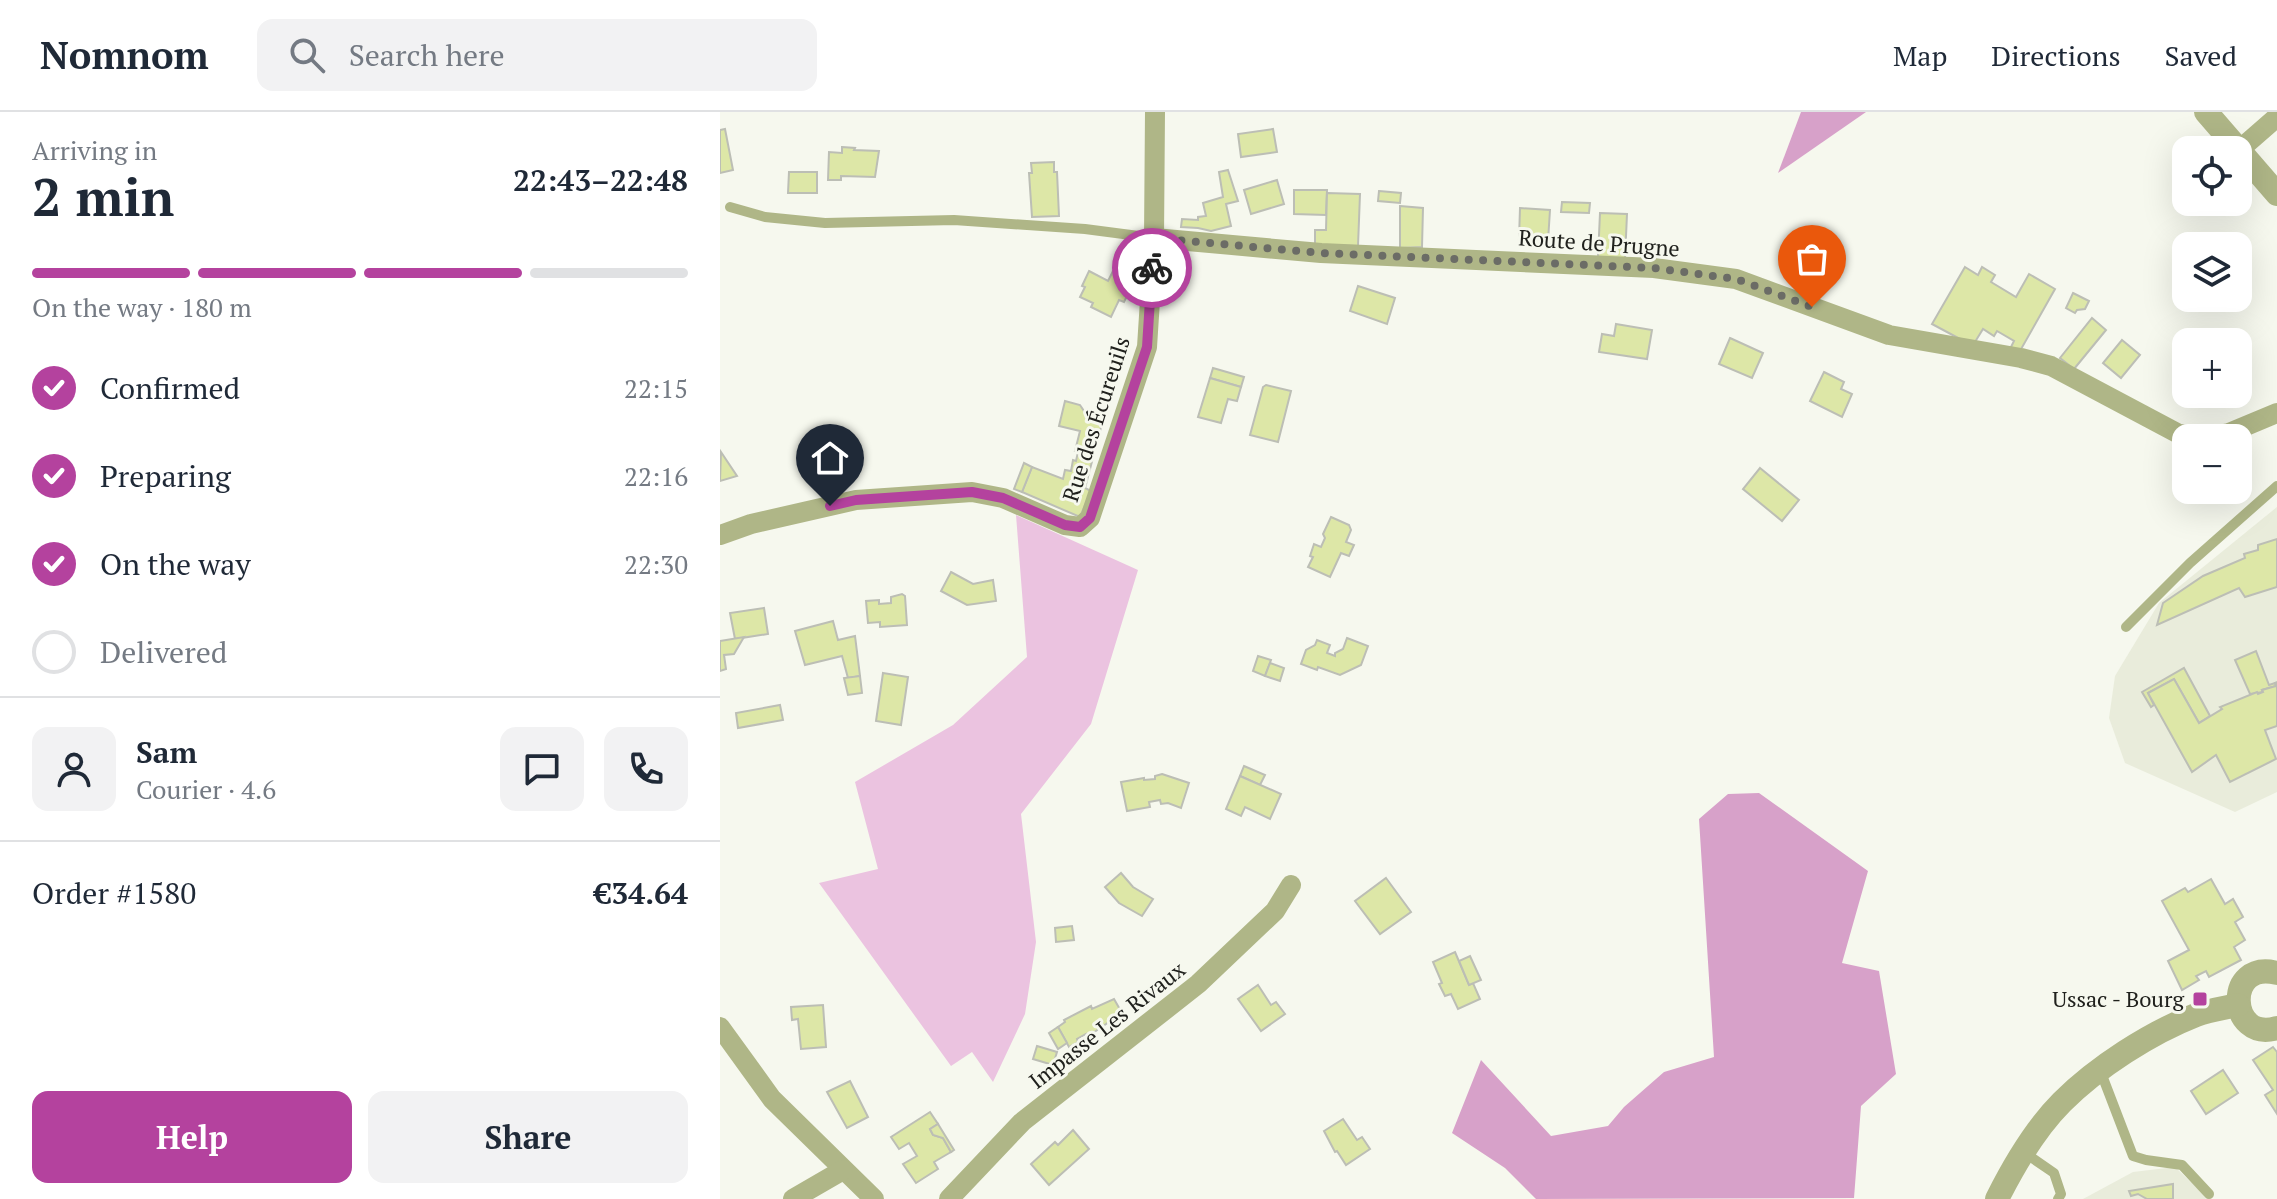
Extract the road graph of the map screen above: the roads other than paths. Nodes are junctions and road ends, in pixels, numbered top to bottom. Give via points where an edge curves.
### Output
1 (1155, 112) edge
2 (2206, 112) edge
3 (2277, 117) edge
4 (2226, 136) edge
5 (2252, 139) edge
6 (2252, 166) edge
7 (2277, 194) edge
8 (730, 207) dead end
9 (1154, 238) junction
10 (2277, 413) edge
11 (2277, 486) edge
12 (720, 535) edge
13 (2126, 627) dead end
14 (1291, 885) dead end
15 (2277, 973) edge
16 (2238, 1005) junction
17 (720, 1027) edge
18 (2277, 1028) edge
19 (2100, 1070) junction
20 (2023, 1152) junction
21 (843, 1170) junction
22 (2209, 1194) dead end
23 (793, 1199) edge
24 (874, 1199) edge
25 (949, 1199) edge
26 (1997, 1199) edge
27 (2058, 1199) edge

1 - 9 street
2 - 4 street
3 - 5 street
6 - 7 street
8 - 9 lane via 765,217 825,223 954,220
9 - 10 street, Route de Prugne via 1321,253 1654,268 1736,279 1889,335 2051,366 2179,434 2229,433
9 - 12 street, Rue des Écureuils via 1147,347 1090,518 1080,527 972,492 856,500
11 - 13 lane
14 - 25 street, Impasse Les Rivaux via 1275,911 1198,984 1022,1122
15 - 16 street via 2263,971 2247,979
16 - 18 street via 2253,1026
16 - 19 street via 2197,1015
17 - 21 street via 772,1099
19 - 20 street via 2061,1102
19 - 22 lane via 2133,1156 2182,1165
20 - 26 street
20 - 27 lane via 2054,1173
21 - 23 street
21 - 24 street

